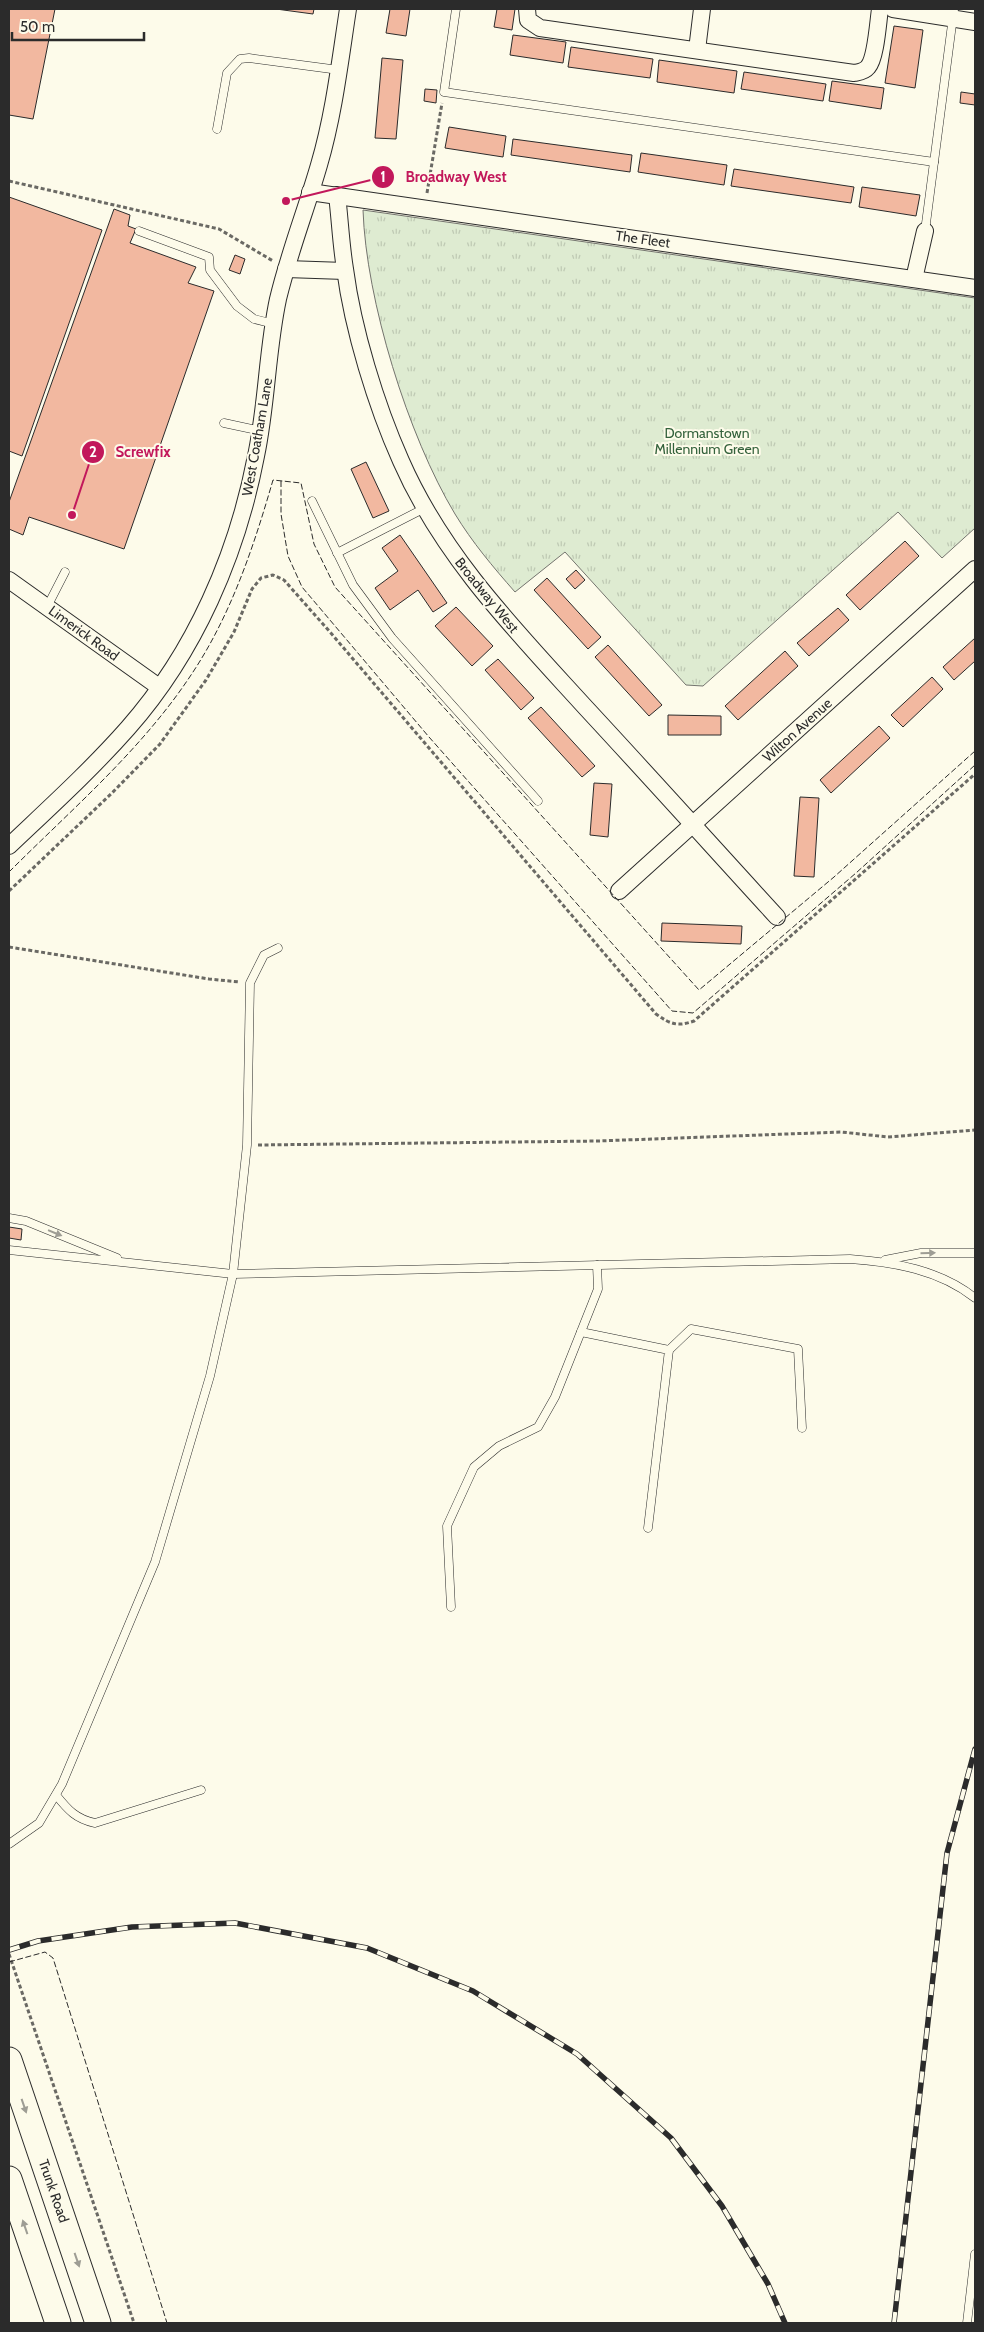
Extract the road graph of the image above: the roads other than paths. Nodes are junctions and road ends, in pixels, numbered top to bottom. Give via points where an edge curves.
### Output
1 (348, 9) edge
2 (456, 9) edge
3 (527, 9) edge
4 (702, 9) edge
5 (880, 9) edge
6 (893, 9) edge
7 (954, 14) edge
8 (975, 22) edge
9 (696, 50) junction
10 (339, 70) junction
11 (217, 129) dead end
12 (934, 162) junction
13 (310, 192) junction
14 (337, 196) junction
15 (139, 231) dead end
16 (925, 231) joint
17 (286, 269) junction
18 (345, 271) junction
19 (914, 279) junction
20 (975, 288) edge
21 (274, 324) junction
22 (224, 423) dead end
23 (261, 432) junction
24 (312, 500) dead end
25 (425, 508) junction
26 (337, 553) junction
27 (975, 569) edge
28 (65, 572) dead end
29 (9, 580) edge
30 (47, 607) junction
31 (159, 687) junction
32 (538, 801) dead end
33 (692, 824) junction
34 (9, 846) edge
35 (619, 891) dead end
36 (777, 917) dead end
37 (278, 948) dead end
38 (9, 1218) edge
39 (9, 1250) edge
40 (975, 1253) edge
41 (881, 1261) junction
42 (126, 1262) junction
43 (597, 1266) junction
44 (233, 1274) junction
45 (975, 1298) edge
46 (581, 1332) junction
47 (669, 1350) junction
48 (802, 1428) dead end
49 (648, 1528) dead end
50 (451, 1606) dead end
51 (201, 1790) dead end
52 (56, 1795) junction
53 (9, 1844) edge
54 (9, 2060) edge
55 (9, 2179) edge
56 (975, 2254) edge
57 (58, 2323) edge
58 (98, 2323) edge
59 (967, 2323) edge

1 - 10 street
2 - 12 lane via 444,92
3 - 9 street via 528,20 540,28
4 - 9 street
5 - 9 street via 872,58 869,67 862,72
6 - 7 street
7 - 8 street
7 - 12 lane
10 - 11 lane via 240,59 227,74
10 - 13 street via 326,140
12 - 16 lane
13 - 14 street, The Fleet
13 - 17 street, West Coatham Lane
14 - 18 street, Broadway West
14 - 19 street, The Fleet
15 - 21 lane via 209,257 210,270 237,306 254,319
16 - 19 street
17 - 18 street
17 - 21 street, West Coatham Lane
18 - 25 street, Broadway West via 356,324 387,428
19 - 20 street, The Fleet
21 - 23 street, West Coatham Lane
22 - 23 lane
23 - 31 street, West Coatham Lane via 245,506 220,578 193,635
24 - 26 lane
25 - 26 lane
25 - 33 street, Broadway West via 457,559 506,620
26 - 32 lane via 353,585 392,638
27 - 33 street, Wilton Avenue
28 - 30 lane
29 - 30 street, Limerick Road
30 - 31 street, Limerick Road
31 - 34 street, West Coatham Lane via 129,726 81,778
33 - 35 street, Wilton Avenue
33 - 36 street, Broadway West
37 - 44 lane via 264,955 250,983 247,1145
38 -> 42 lane via 26,1221
39 - 42 lane
41 -> 40 lane via 921,1253
41 - 43 lane via 850,1259
41 - 45 lane via 960,1286
42 - 44 lane
43 - 44 lane
43 - 46 lane via 598,1289
44 - 52 lane via 210,1376 155,1562
46 - 47 lane
46 - 50 lane via 555,1397 538,1427 499,1446 474,1466 447,1526
47 - 48 lane via 691,1329 798,1349
47 - 49 lane
51 - 52 lane via 95,1823 70,1812
52 - 53 lane via 40,1823
54 -> 58 main road, Trunk Road
57 -> 55 main road
56 - 59 lane

